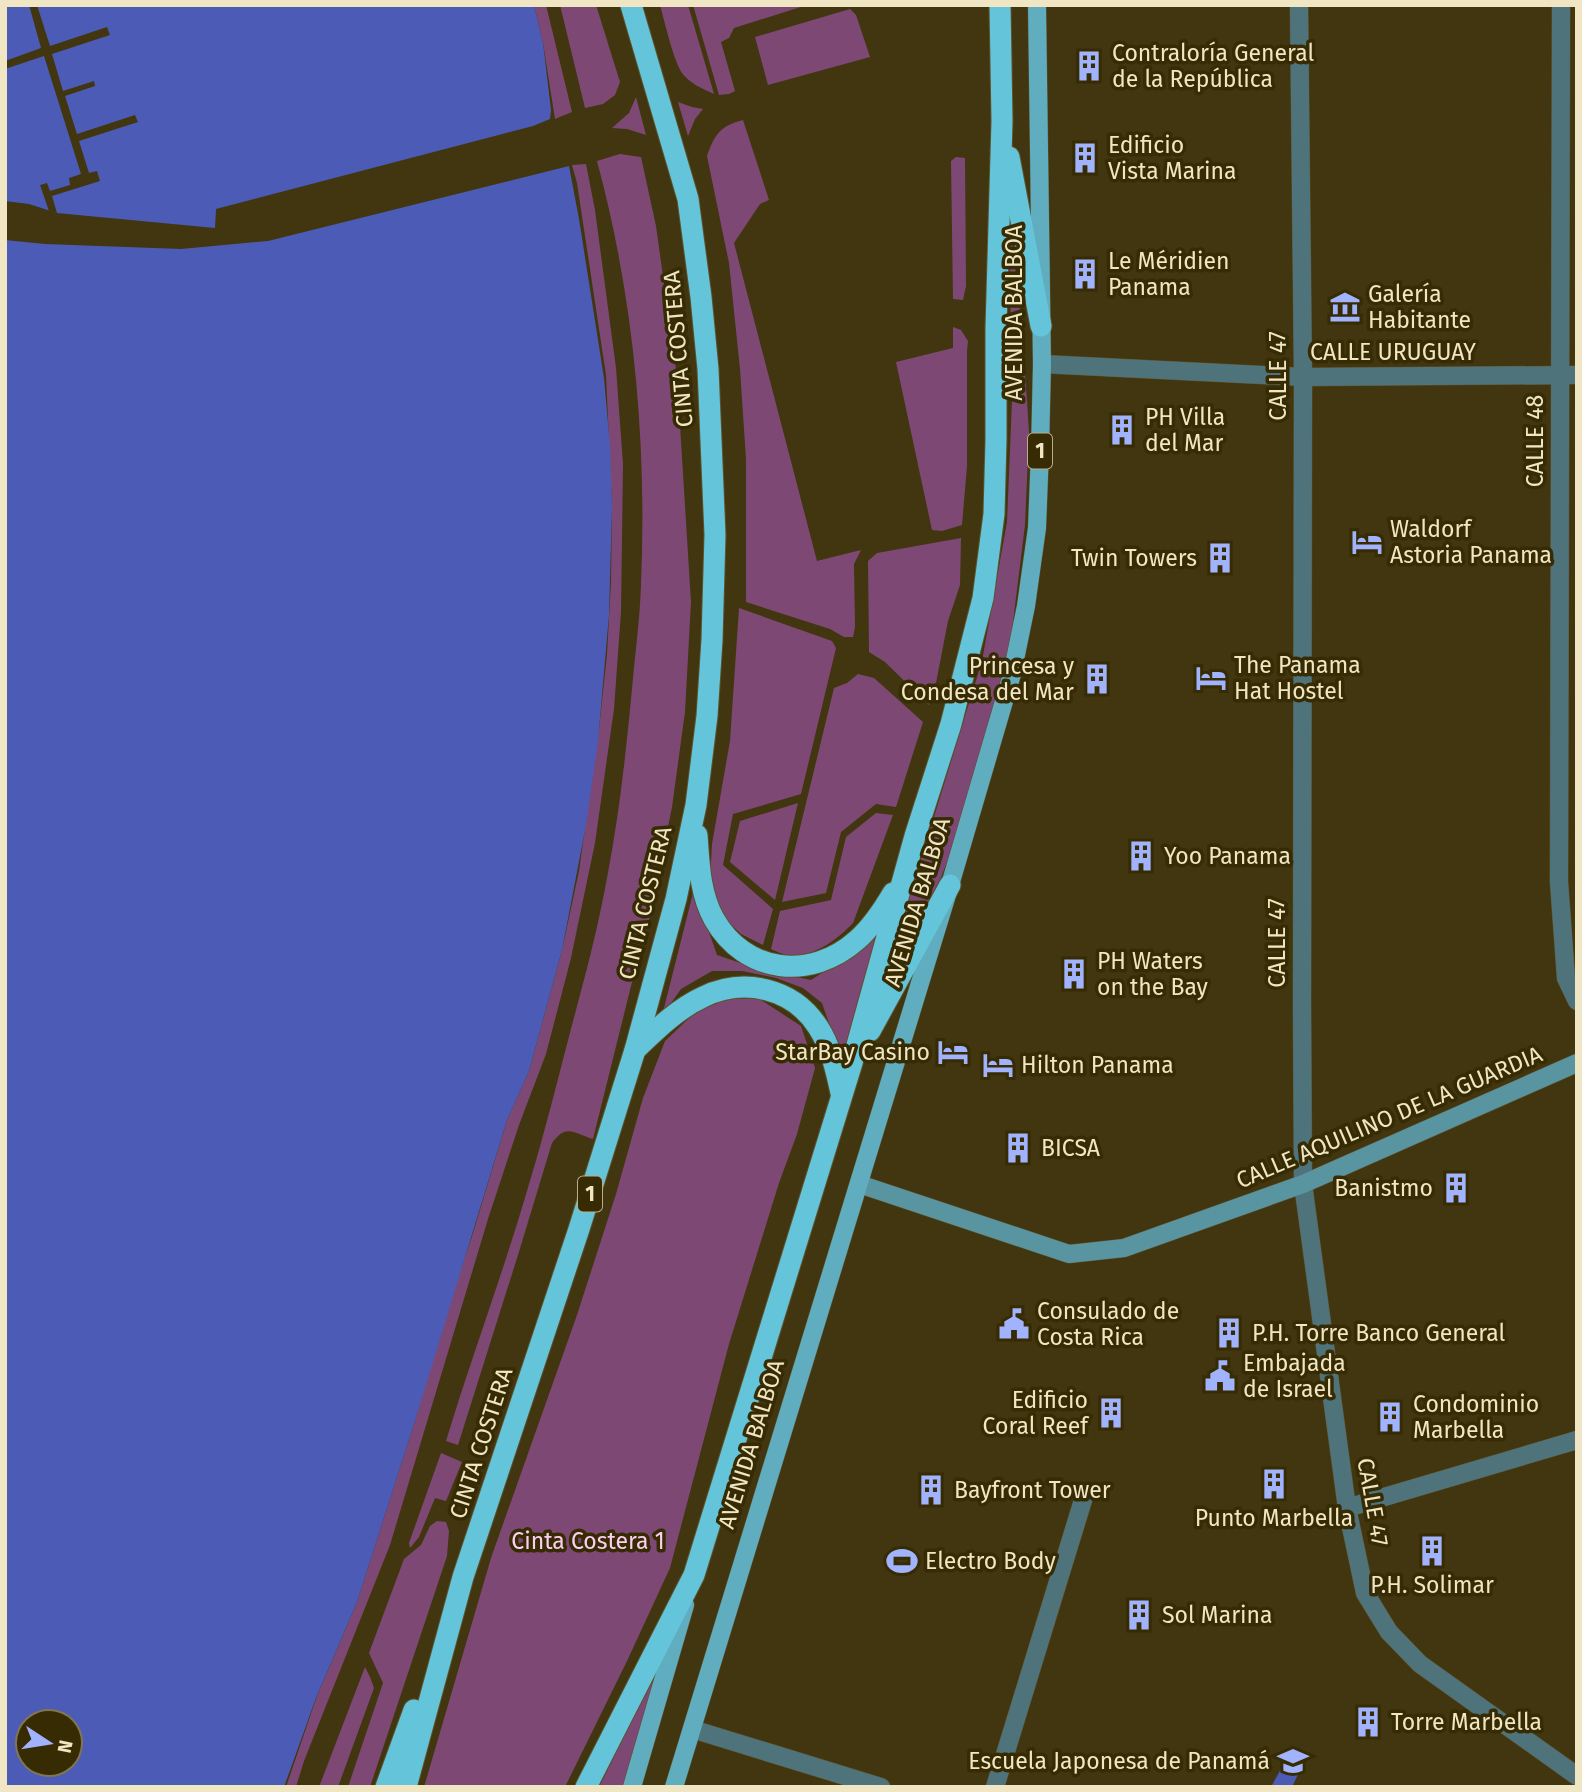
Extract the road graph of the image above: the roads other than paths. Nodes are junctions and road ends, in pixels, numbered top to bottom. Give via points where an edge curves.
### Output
1 (631, 5) edge
2 (1000, 5) edge
3 (1037, 5) edge
4 (1299, 5) edge
5 (1561, 5) edge
6 (1002, 121) junction
7 (1041, 327) junction
8 (1042, 364) junction
9 (1568, 375) edge
10 (1303, 377) junction
11 (696, 805) junction
12 (915, 836) junction
13 (950, 885) junction
14 (1577, 1001) edge
15 (635, 1050) junction
16 (852, 1063) junction
17 (1577, 1063) edge
18 (842, 1095) junction
19 (859, 1184) junction
20 (1303, 1184) junction
21 (1576, 1442) edge
22 (1084, 1497) dead end
23 (1347, 1508) junction
24 (694, 1575) junction
25 (463, 1577) junction
26 (692, 1728) junction
27 (1577, 1776) edge
28 (386, 1787) edge
29 (406, 1787) edge
30 (586, 1787) edge
31 (632, 1787) edge
32 (674, 1787) edge
33 (881, 1787) edge
34 (995, 1787) edge

1 - 11 highway, CINTA COSTERA / 1 via 688,199 708,369 715,535 707,716
2 - 6 highway, AVENIDA BALBOA / 1
3 - 7 main road, AVENIDA BALBOA / 1
4 - 10 street, CALLE 47
5 - 9 street, CALLE 48
6 - 7 highway
6 - 12 highway, AVENIDA BALBOA / 1 via 994,514 980,610 951,724
7 - 8 main road, AVENIDA BALBOA / 1
8 - 10 street, CALLE URUGUAY
8 - 13 main road, AVENIDA BALBOA / 1 via 1037,528 1026,606 1012,674
9 - 10 street, CALLE URUGUAY
9 - 14 street, CALLE 48 via 1559,882 1566,978
10 - 20 street, CALLE 47
11 - 12 highway via 698,862 713,918 738,950 788,967 814,964 858,939 896,888
11 - 15 highway, CINTA COSTERA / 1
12 - 16 highway, AVENIDA BALBOA
13 - 16 highway
13 - 19 main road, AVENIDA BALBOA
15 - 18 highway via 688,1004 727,988 759,988 794,1002 813,1020 833,1059
15 - 25 highway, CINTA COSTERA / 1
16 - 18 highway, AVENIDA BALBOA
17 - 20 street, CALLE AQUILINO DE LA GUARDIA
18 - 24 highway, AVENIDA BALBOA
19 - 20 street, CALLE AQUILINO DE LA GUARDIA via 1069,1254 1124,1248
19 - 26 main road, AVENIDA BALBOA
20 - 23 street, CALLE 47
21 - 23 street
22 - 34 street
23 - 27 street, CALLE 47 via 1365,1592 1390,1632 1420,1664
24 - 30 highway, AVENIDA BALBOA
24 - 31 main road, AVENIDA BALBOA
25 - 28 highway
25 - 29 highway, CINTA COSTERA
26 - 32 main road, AVENIDA BALBOA
26 - 33 street

